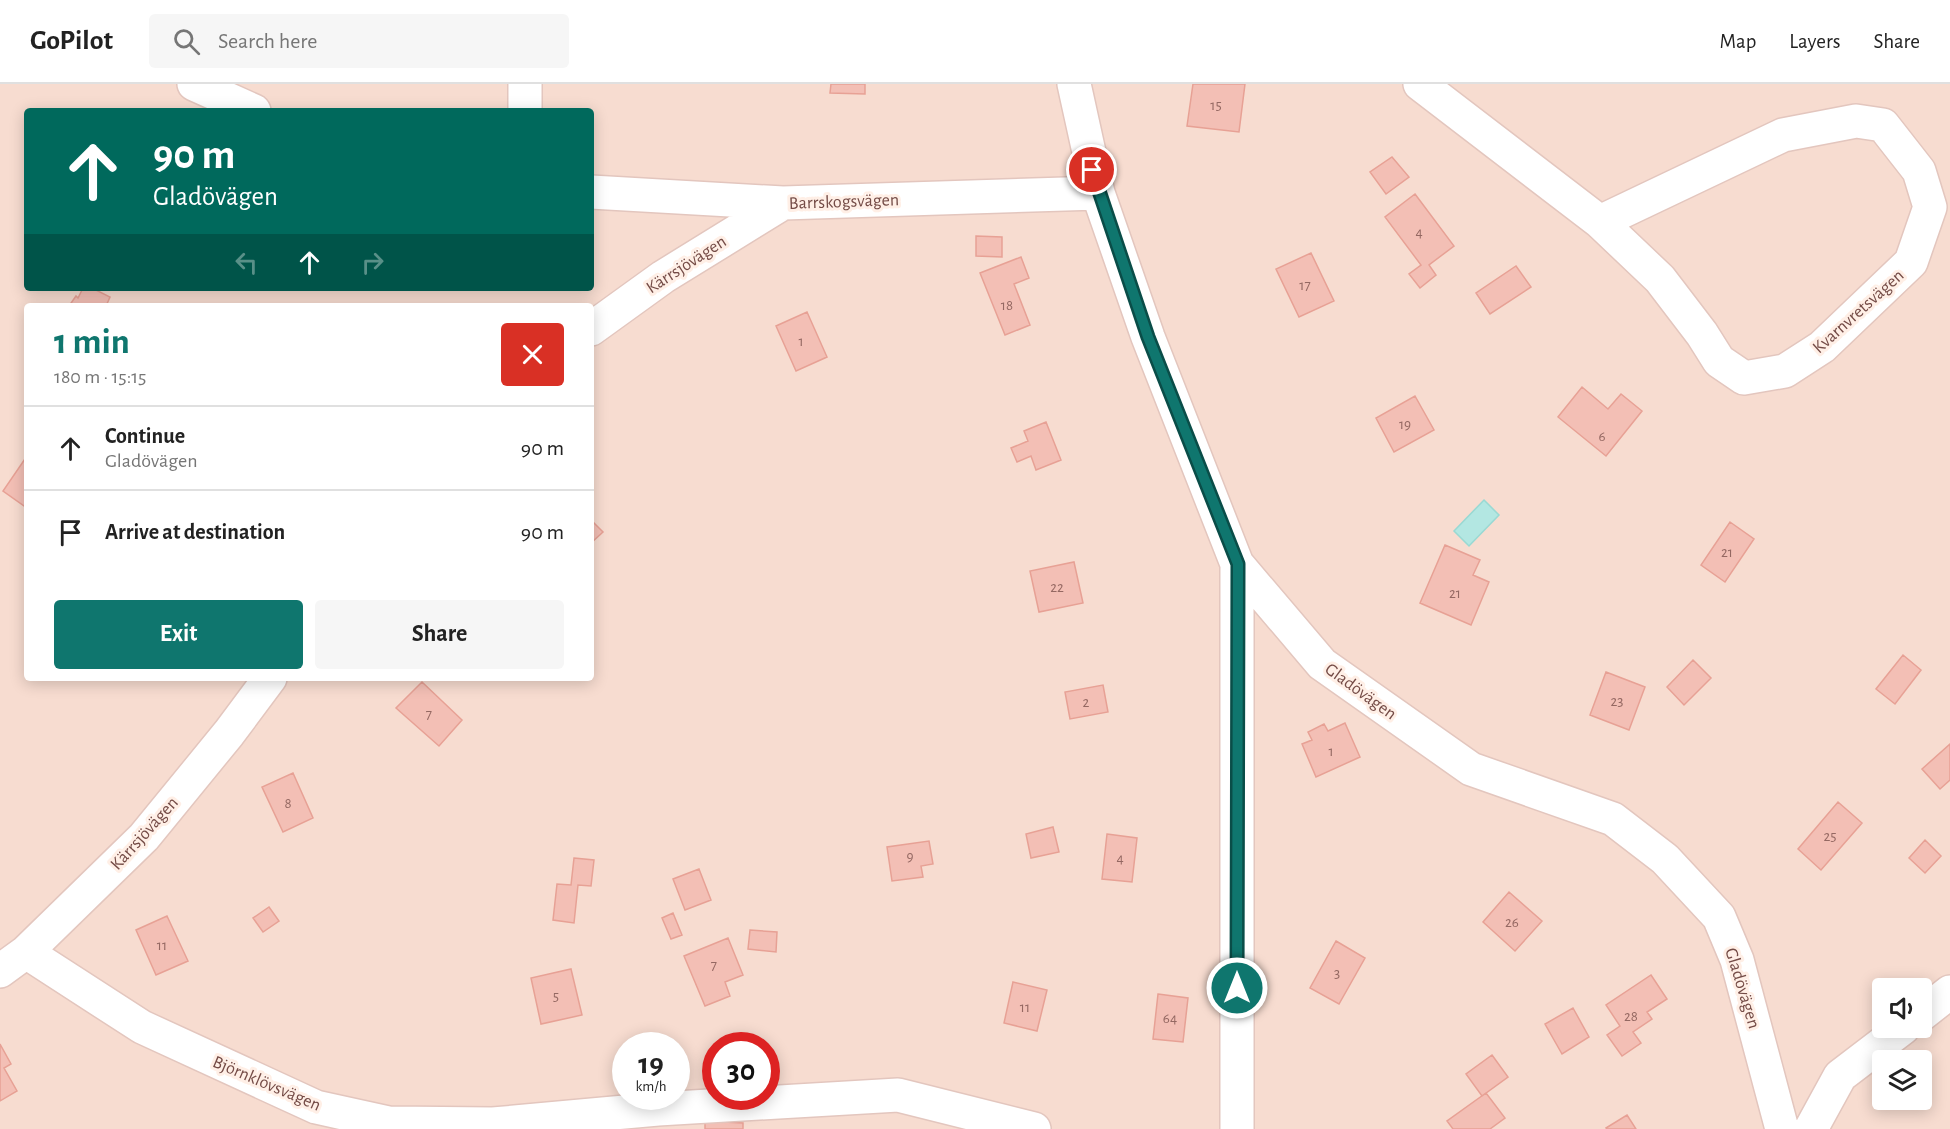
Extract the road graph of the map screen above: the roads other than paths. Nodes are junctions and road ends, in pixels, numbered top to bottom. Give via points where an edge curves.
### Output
1 (194, 84) edge
2 (525, 84) edge
3 (1074, 84) edge
4 (1420, 84) edge
5 (247, 108) edge
6 (525, 108) edge
7 (594, 192) edge
8 (1098, 193) junction
9 (783, 203) junction
10 (1600, 222) junction
11 (594, 327) edge
12 (1238, 564) junction
13 (268, 681) edge
14 (13, 962) edge
15 (1950, 992) edge
16 (1932, 1006) edge
17 (1891, 1038) edge
18 (1034, 1129) edge
19 (1237, 1129) edge
20 (1782, 1129) edge
21 (1811, 1129) edge

1 - 5 street
2 - 6 street
3 - 8 street, Gladövägen
4 - 10 street, Kvarnvretsvägen
7 - 9 street, Barrskogsvägen
8 - 9 street, Barrskogsvägen
8 - 12 street, Gladövägen via 1148,337
9 - 11 street, Kärrsjövägen via 663,277
10 - 10 street, Kvarnvretsvägen via 1783,135 1856,121 1883,125 1919,171 1930,207 1911,262 1822,347 1785,371 1744,378 1719,361 1660,279
12 - 19 street
12 - 20 street, Gladövägen via 1322,664 1471,769 1613,819 1665,859 1719,917 1737,960
13 - 14 street, Kärrsjövägen via 144,837
14 - 18 street, Björnklövsvägen via 142,1028 316,1107 389,1123 493,1124 658,1108 898,1095
15 - 16 street
17 - 21 street via 1840,1076

